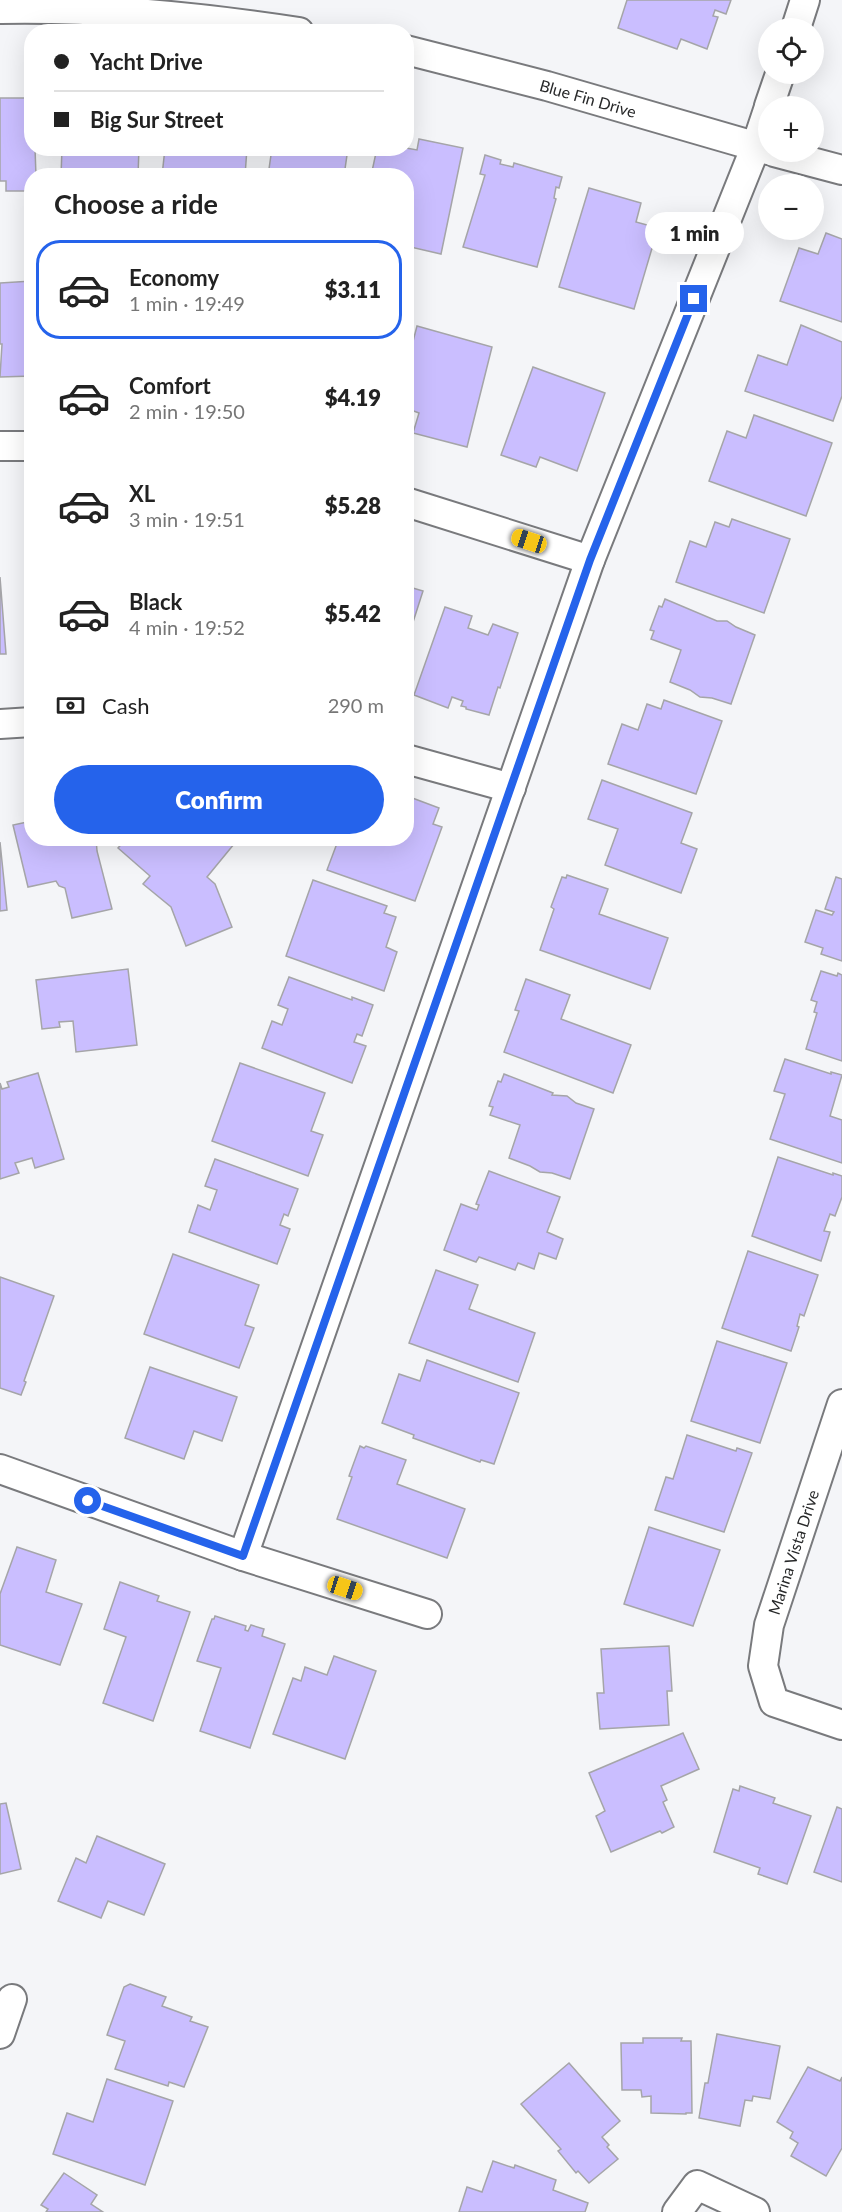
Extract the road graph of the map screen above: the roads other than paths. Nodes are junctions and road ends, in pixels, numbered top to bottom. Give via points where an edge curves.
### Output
1 (805, 0) edge
2 (0, 9) edge
3 (799, 18) edge
4 (233, 24) edge
5 (414, 52) edge
6 (758, 147) edge
7 (760, 162) edge
8 (813, 162) edge
9 (842, 170) edge
10 (0, 446) edge
11 (24, 446) edge
12 (414, 505) edge
13 (590, 560) junction
14 (24, 722) edge
15 (0, 724) edge
16 (414, 761) edge
17 (512, 788) junction
18 (842, 1404) edge
19 (0, 1469) edge
20 (243, 1556) junction
21 (427, 1614) dead end
22 (842, 1725) edge
23 (12, 1999) dead end
24 (0, 2034) edge
25 (677, 2212) edge
26 (755, 2212) edge

1 - 3 street
2 - 4 street via 104,11
5 - 6 street, Blue Fin Drive
7 - 13 street
8 - 9 street, Blue Fin Drive
10 - 11 street
12 - 13 street
13 - 17 street
14 - 15 street
16 - 17 street
17 - 20 street
18 - 22 street, Marina Vista Drive via 769,1625 763,1666 774,1702
19 - 20 street
20 - 21 street
23 - 24 street
25 - 26 street via 697,2185

